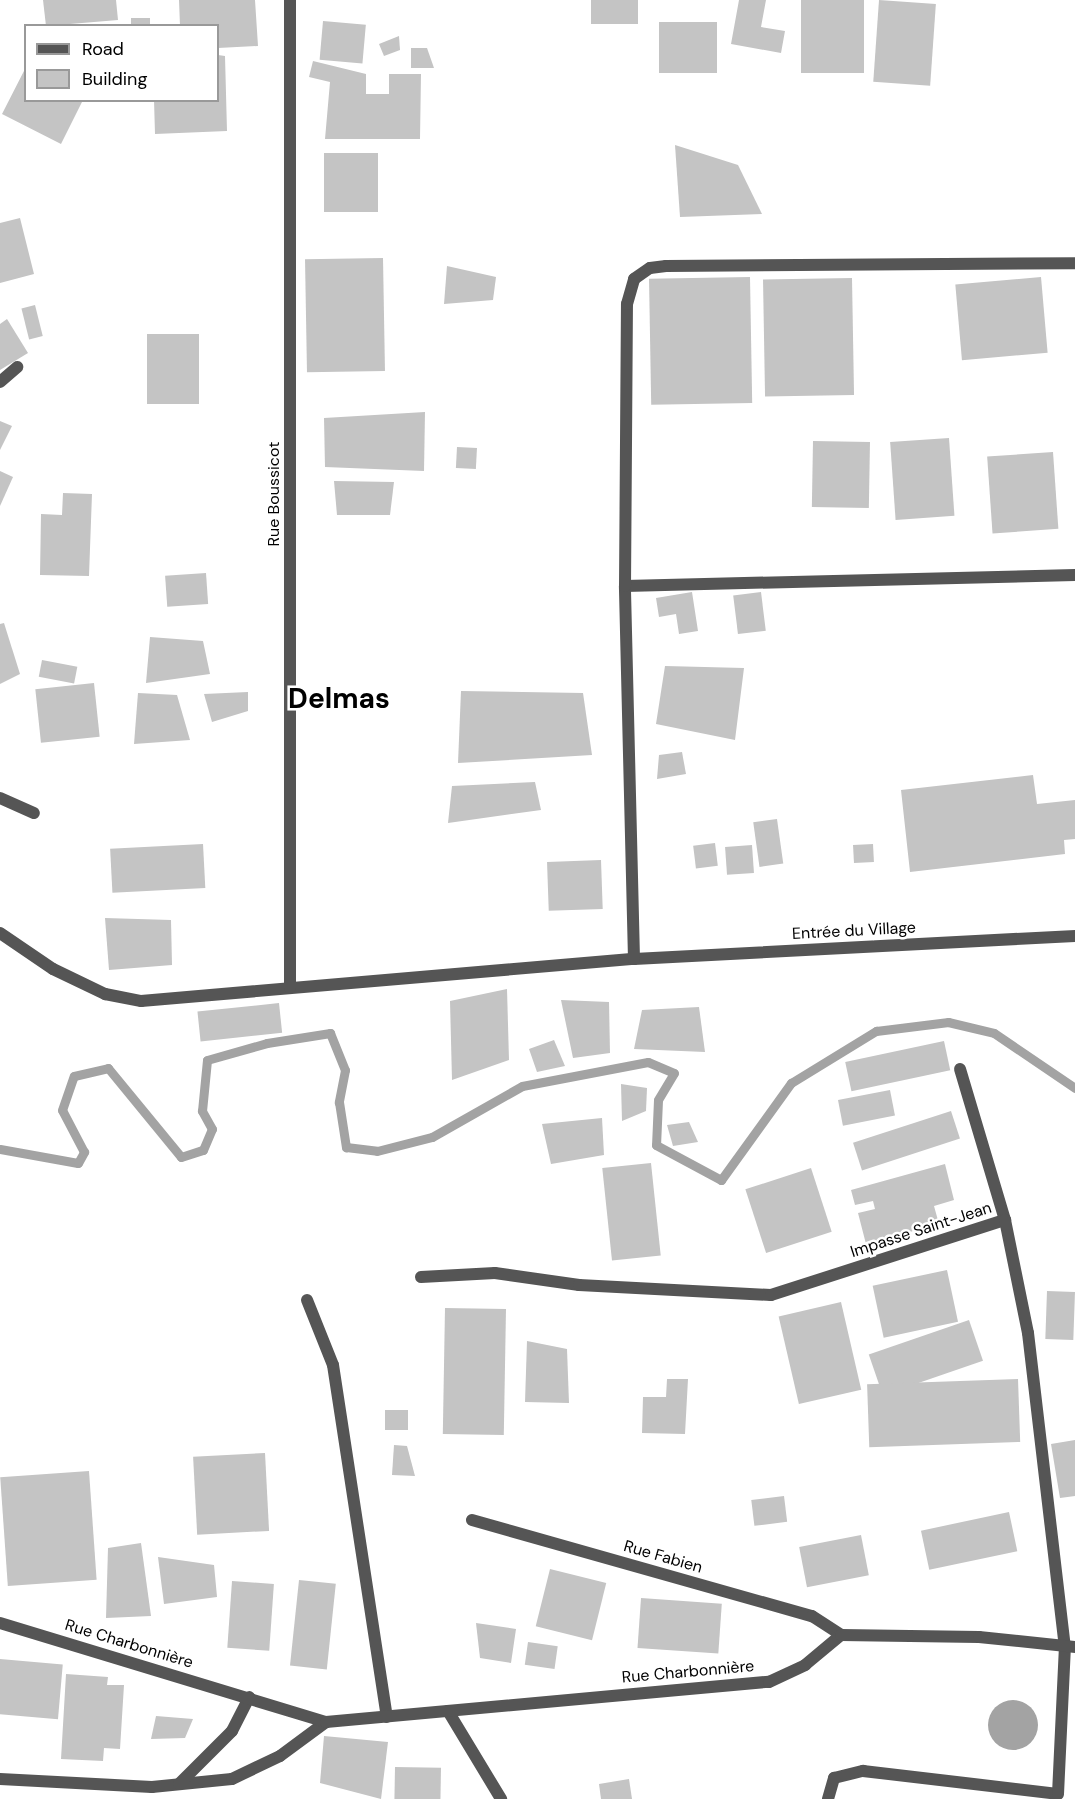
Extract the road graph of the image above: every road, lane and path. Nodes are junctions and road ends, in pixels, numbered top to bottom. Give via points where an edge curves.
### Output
1 (290, 0) edge
2 (1075, 263) edge
3 (17, 367) dead end
4 (0, 382) edge
5 (1075, 575) edge
6 (626, 586) junction
7 (0, 798) edge
8 (34, 813) dead end
9 (0, 933) edge
10 (1075, 936) edge
11 (634, 959) junction
12 (290, 988) junction
13 (960, 1069) dead end
14 (1005, 1220) junction
15 (421, 1277) dead end
16 (307, 1300) dead end
17 (472, 1520) dead end
18 (0, 1623) edge
19 (841, 1635) junction
20 (1070, 1647) edge
21 (249, 1698) junction
22 (448, 1711) junction
23 (387, 1717) junction
24 (326, 1722) junction
25 (0, 1779) edge
26 (179, 1784) junction
27 (1058, 1796) edge
28 (501, 1799) edge
29 (828, 1799) edge

1 - 12 street, Rue Boussicot
2 - 6 street via 666,266 650,268 634,279 627,304
3 - 4 street
5 - 6 street
6 - 11 street
7 - 8 street
9 - 12 street, Entrée du Village via 53,969 105,993 141,1001
10 - 11 street, Entrée du Village
11 - 12 street, Entrée du Village
13 - 14 street
14 - 15 street, Impasse Saint-Jean via 771,1294 579,1285 495,1273
14 - 20 street, Impasse Saint-Jean via 1028,1333
16 - 23 street via 333,1365
17 - 19 street, Rue Fabien via 812,1616
18 - 21 street, Rue Charbonnière
19 - 20 street via 979,1637
19 - 22 street, Rue Charbonnière via 805,1665 770,1682
20 - 27 street, Impasse Saint-Jean
21 - 24 street, Rue Charbonnière via 288,1714
21 - 26 street via 232,1731
22 - 23 street, Rue Charbonnière
22 - 28 street
23 - 24 street, Rue Charbonnière
24 - 26 street via 280,1756 232,1779
25 - 26 street
27 - 29 street via 863,1771 834,1778

